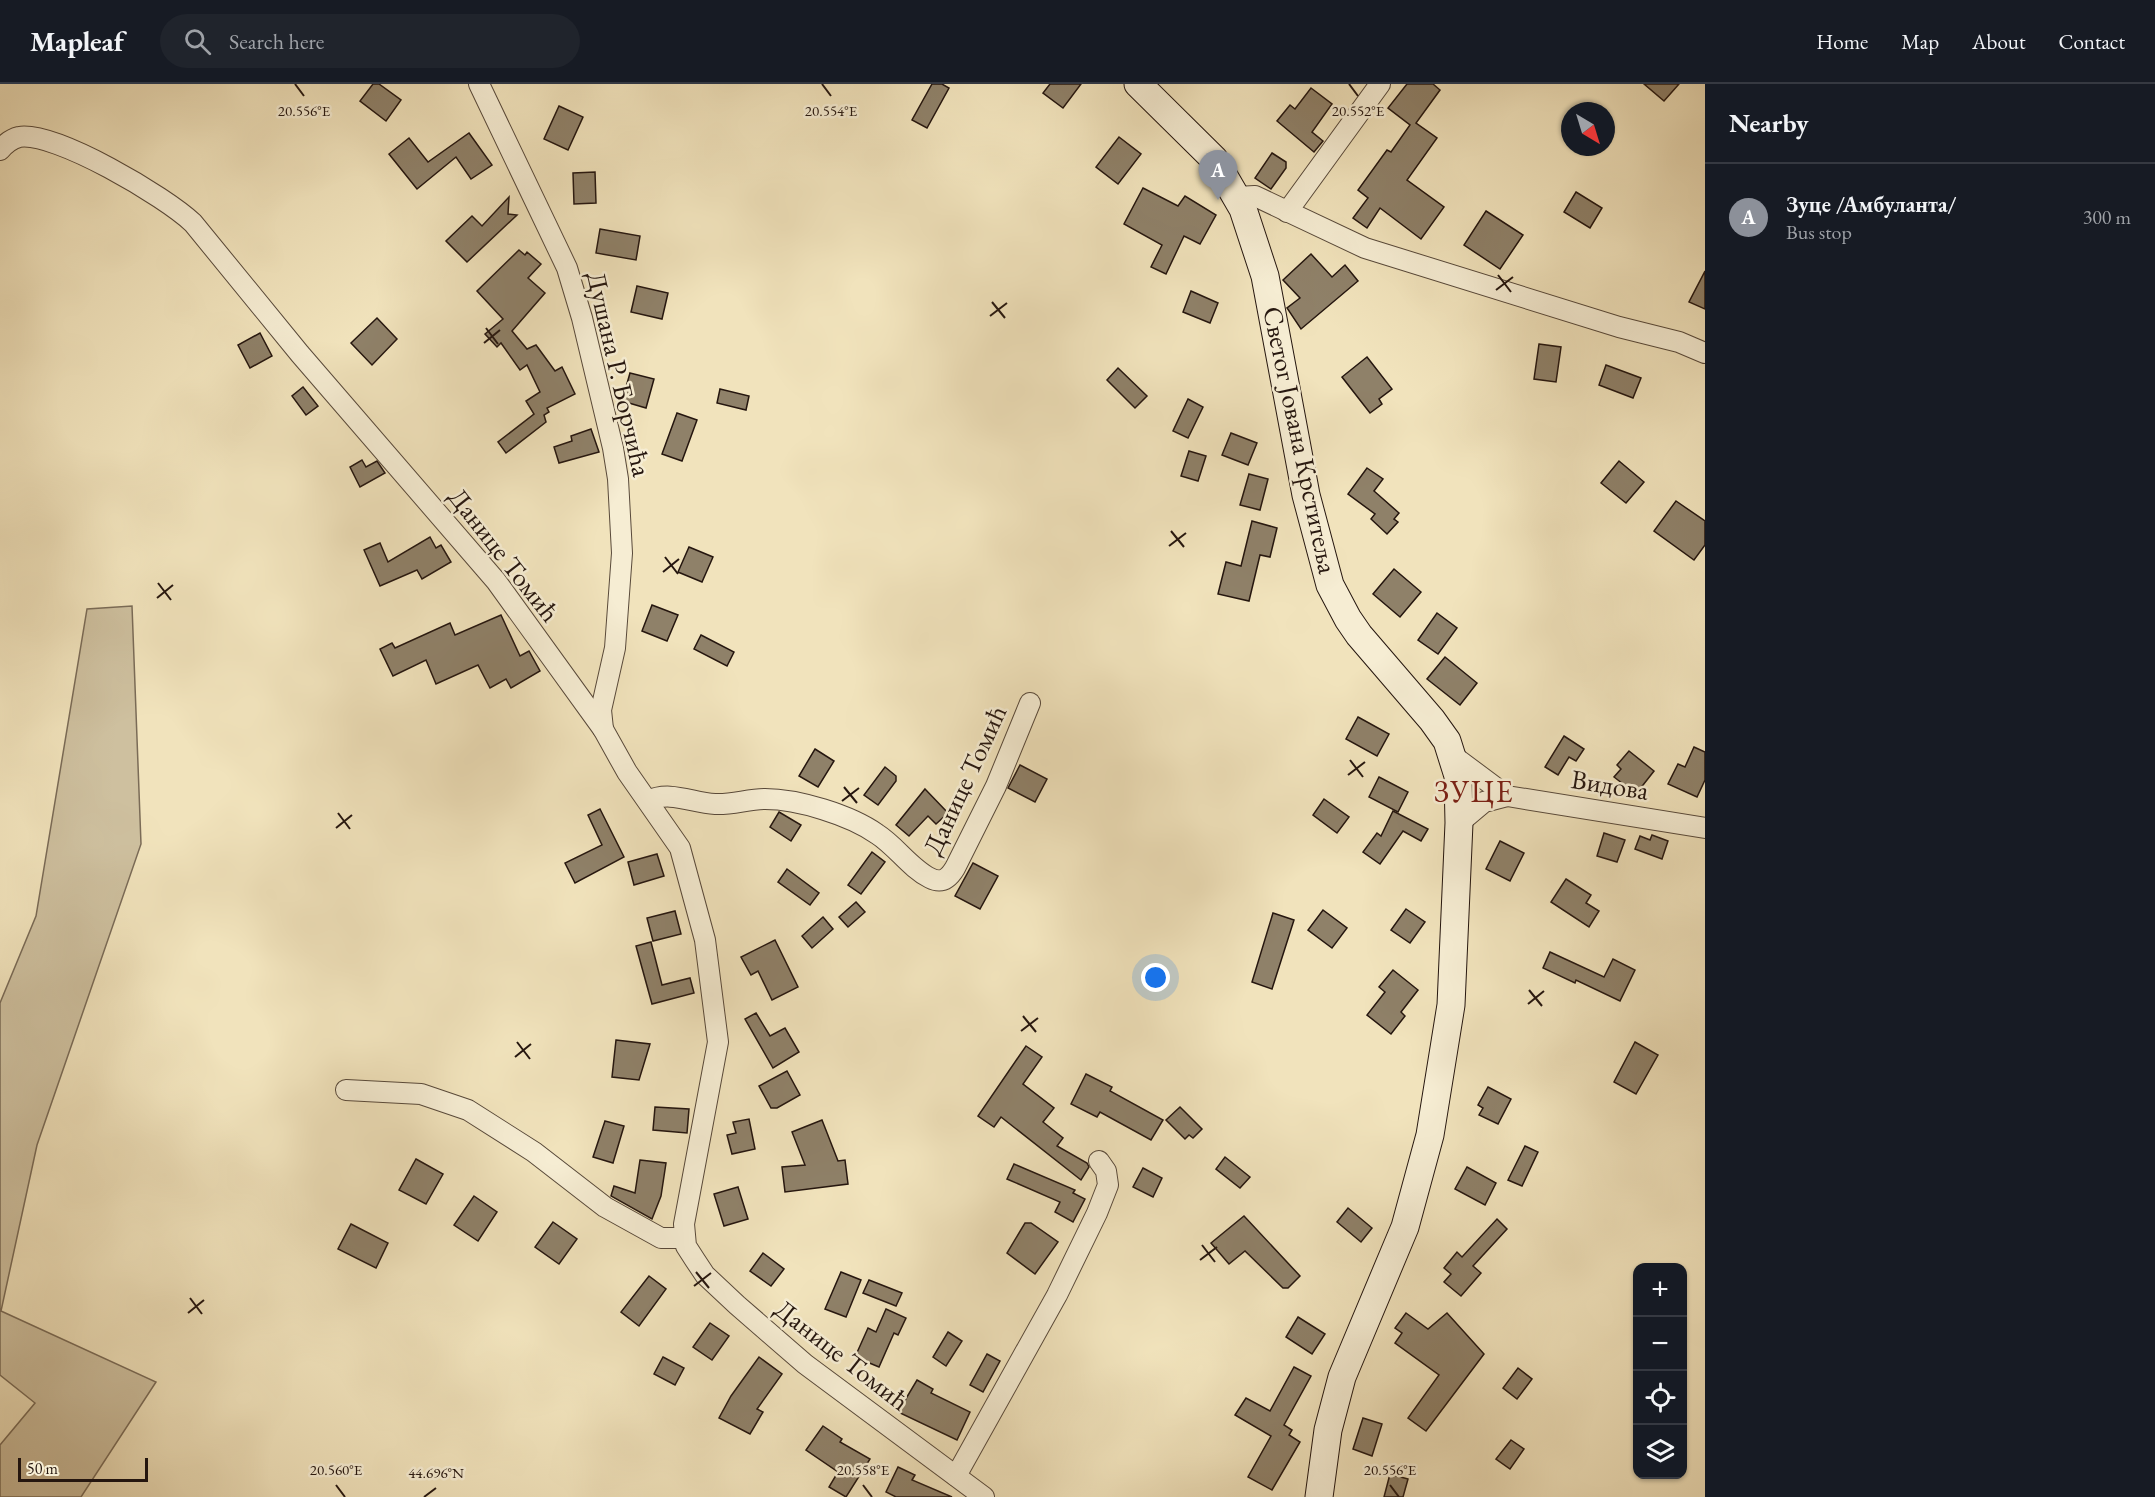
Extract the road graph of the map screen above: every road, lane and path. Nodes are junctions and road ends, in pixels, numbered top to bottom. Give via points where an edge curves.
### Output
1 (479, 84) edge
2 (1138, 84) edge
3 (1380, 84) edge
4 (0, 150) edge
5 (1237, 196) junction
6 (1287, 212) junction
7 (1705, 353) edge
8 (605, 684) junction
9 (580, 698) junction
10 (1030, 703) dead end
11 (603, 729) junction
12 (1452, 755) junction
13 (1507, 796) junction
14 (648, 801) junction
15 (1459, 823) junction
16 (1705, 828) edge
17 (346, 1090) dead end
18 (1099, 1161) dead end
19 (685, 1238) junction
20 (956, 1476) junction
21 (984, 1497) edge
22 (1319, 1497) edge

1 - 8 street, Душана Р. Борчића via 567,268 613,447 622,553 617,630
2 - 5 street, Светог Јована Крститеља via 1214,159
3 - 6 street
4 - 9 street, Данице Томић via 14,139 32,137 121,174 177,207 476,556
5 - 6 street via 1255,196
5 - 12 street, Светог Јована Крститеља via 1265,276 1306,495 1330,585 1353,627 1432,720
6 - 7 street via 1365,248
8 - 9 street via 592,695
8 - 11 street, Душана Р. Борчића
9 - 11 street, Данице Томић
10 - 14 street, Данице Томић via 996,786 955,868 950,877 941,881 930,878 878,834 834,814 768,799 724,805 667,795
11 - 14 street, Данице Томић
12 - 13 street, Видова
12 - 15 street, Светог Јована Крститеља via 1458,776
13 - 15 street, Видова via 1484,802
13 - 16 street, Видова
14 - 19 street, Данице Томић via 680,848 707,950 717,1015 716,1065 686,1209
15 - 22 street, Светог Јована Крститеља via 1449,1034 1430,1135 1405,1227 1342,1377 1328,1430
17 - 19 street via 421,1094 468,1110 526,1146 619,1216 661,1238
18 - 20 street via 1106,1171 1108,1185 1097,1213 1058,1294
19 - 20 street, Данице Томић via 705,1275 737,1305 805,1364
20 - 21 street, Данице Томић

